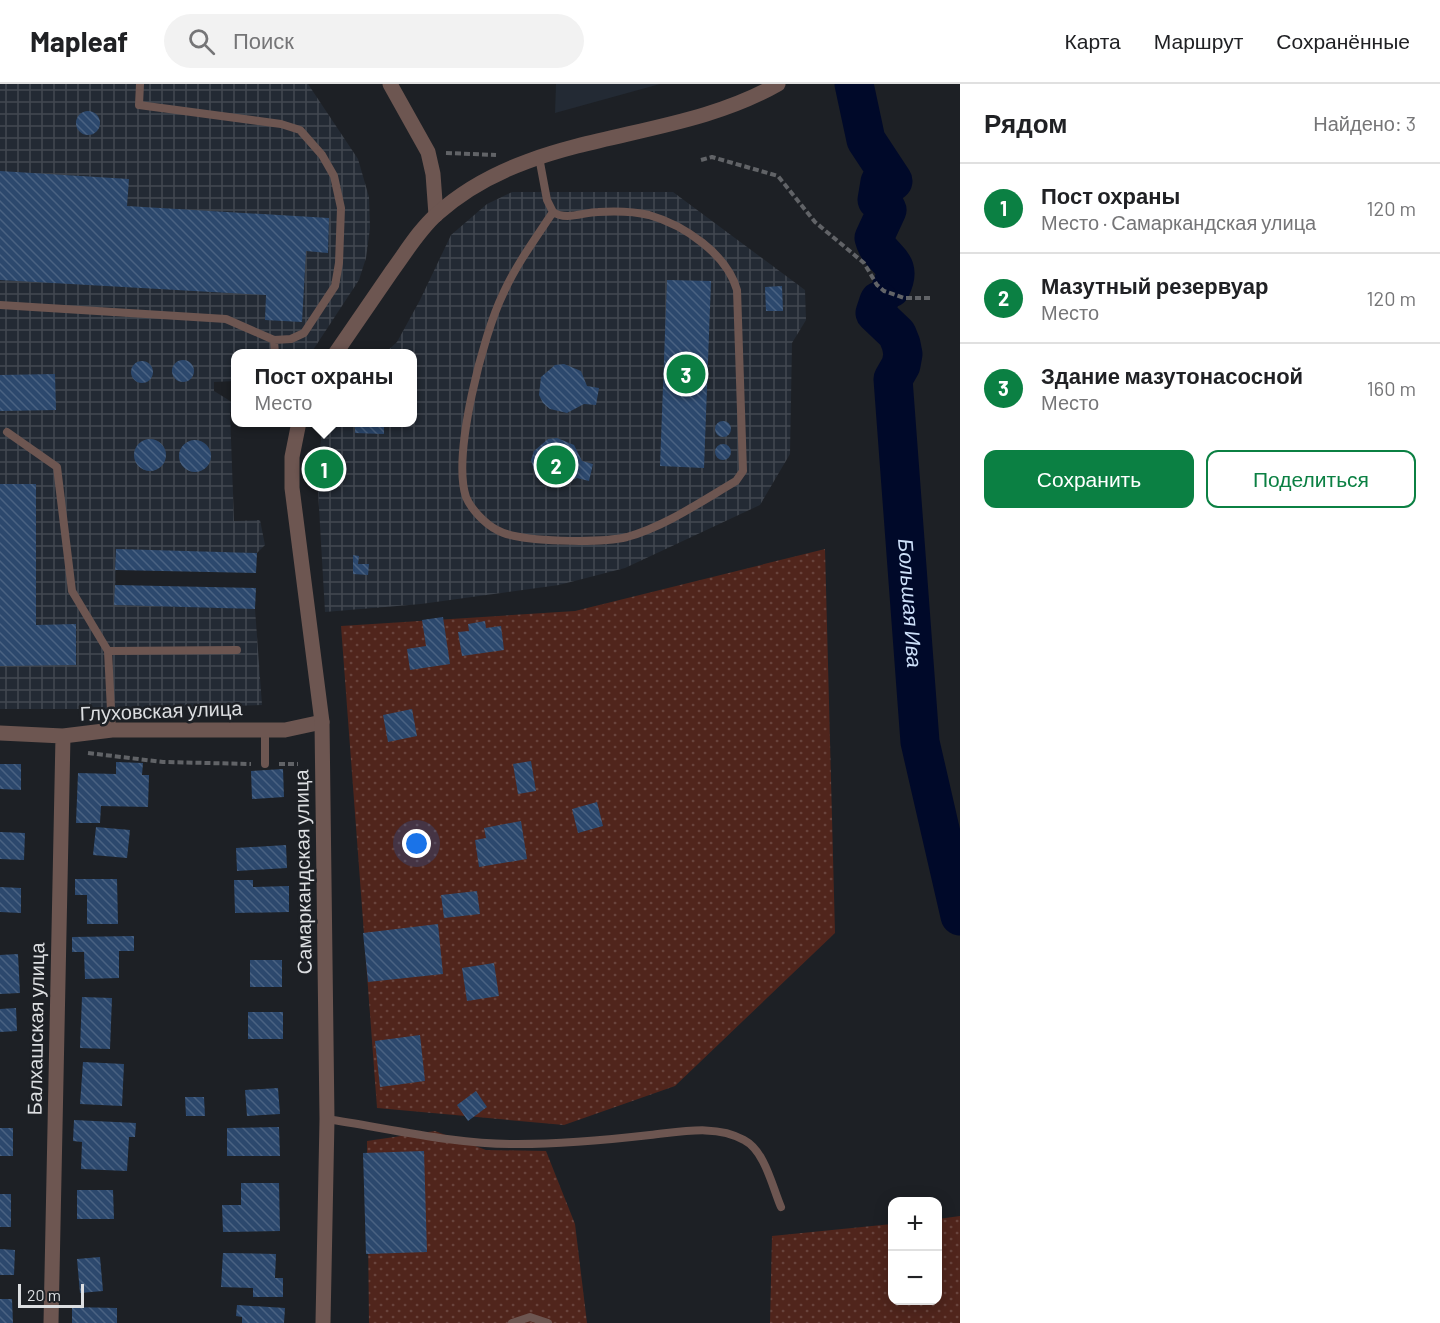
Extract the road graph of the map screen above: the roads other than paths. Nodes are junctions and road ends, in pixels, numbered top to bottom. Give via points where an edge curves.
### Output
1 (140, 84) edge
2 (390, 84) edge
3 (778, 84) edge
4 (539, 156) junction
5 (553, 212) junction
6 (436, 215) junction
7 (0, 304) edge
8 (274, 340) junction
9 (275, 349) edge
10 (338, 349) edge
11 (298, 427) edge
12 (7, 432) dead end
13 (237, 650) dead end
14 (108, 651) junction
15 (322, 723) junction
16 (112, 730) junction
17 (265, 730) junction
18 (0, 733) edge
19 (63, 743) junction
20 (265, 764) road end
21 (327, 1119) junction
22 (781, 1207) dead end
23 (51, 1323) edge
24 (323, 1323) edge
25 (512, 1323) edge
26 (548, 1323) edge

1 - 8 lane via 139,105 281,124 300,130 329,166 341,208 335,286 304,333
2 - 6 street via 428,152
3 - 4 street via 715,112
4 - 5 lane
4 - 6 street via 476,186
5 - 5 lane via 563,216 621,211 664,221 712,252 728,269 737,290 743,471 736,481 674,518 628,537 527,538 498,531 467,500 463,484 464,442 492,319 516,267
6 - 10 street
7 - 8 lane via 226,319
8 - 9 lane
11 - 15 street, Самаркандская улица via 292,457 292,488
12 - 14 lane via 57,467 72,591
13 - 14 lane
14 - 16 lane
15 - 17 street, Глуховская улица
15 - 21 street, Самаркандская улица
16 - 17 street, Глуховская улица
16 - 19 street, Глуховская улица
17 - 20 lane
18 - 19 street, Глуховская улица
19 - 23 street, Балхашская улица
21 - 22 lane via 516,1145 698,1130 734,1135 747,1141 759,1155
21 - 24 street, Самаркандская улица
25 - 26 lane via 530,1317

